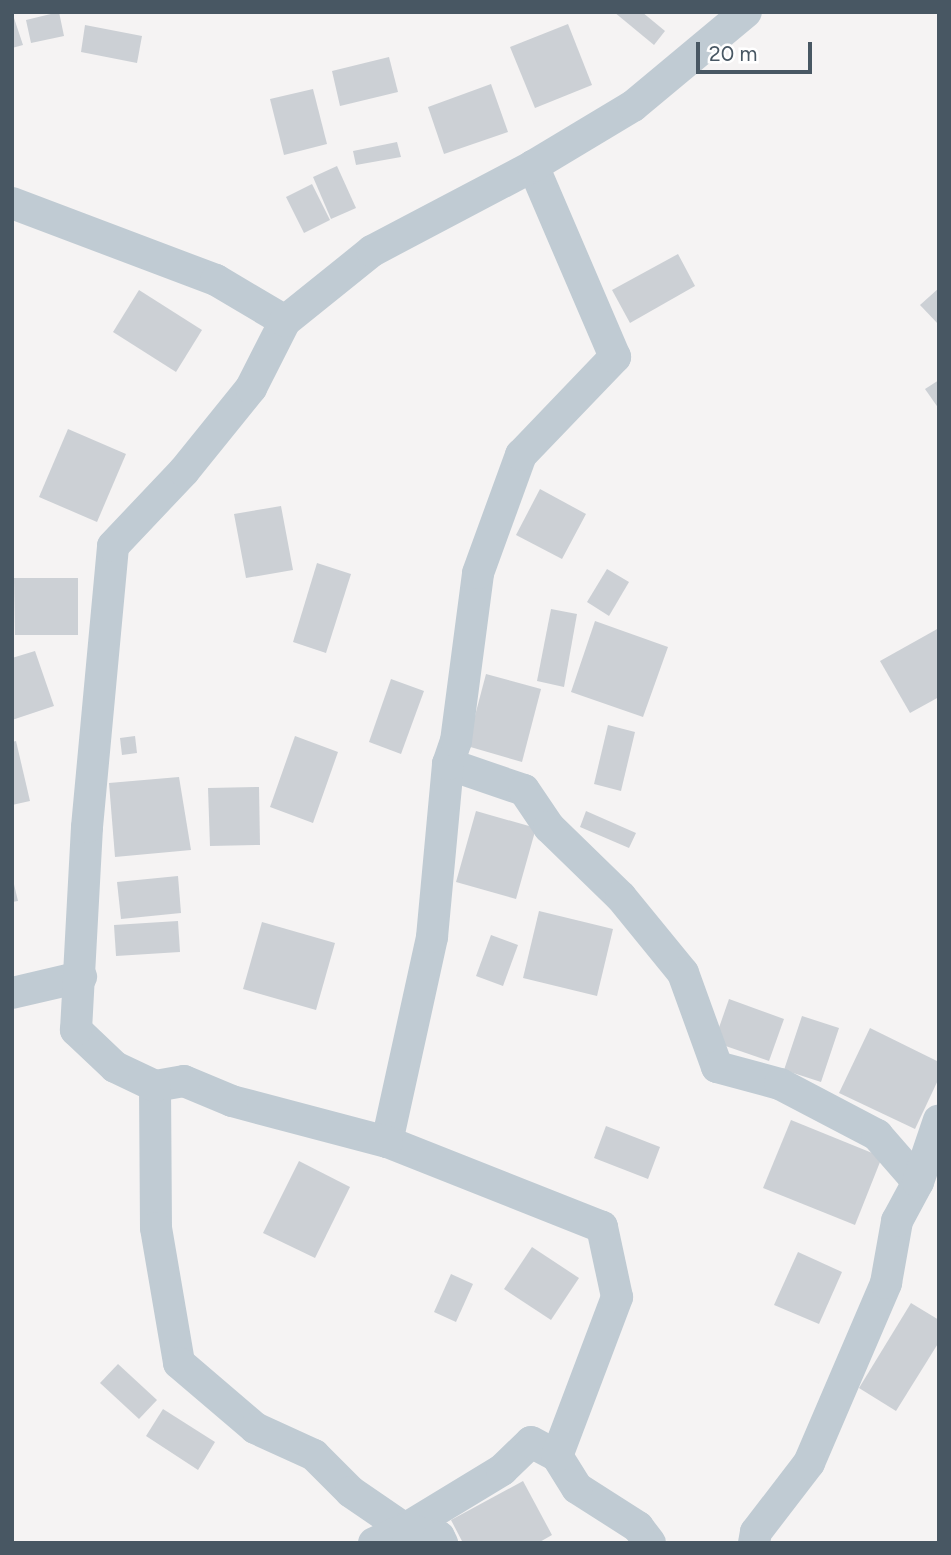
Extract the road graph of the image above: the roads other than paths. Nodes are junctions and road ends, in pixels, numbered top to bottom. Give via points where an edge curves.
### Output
1 (746, 12) edge
2 (533, 166) junction
3 (12, 203) edge
4 (285, 321) junction
5 (448, 764) junction
6 (80, 977) junction
7 (12, 993) edge
8 (155, 1086) junction
9 (939, 1120) edge
10 (387, 1142) junction
11 (918, 1182) junction
12 (557, 1456) junction
13 (405, 1529) junction
14 (374, 1543) edge
15 (442, 1543) edge
16 (650, 1543) edge
17 (754, 1543) edge

1 - 2 street via 633,106
2 - 4 street via 372,251
2 - 5 street via 615,357 521,455 478,573 456,741
3 - 4 street via 216,280
4 - 6 street via 251,388 184,471 113,546 87,827
5 - 10 street via 432,937
5 - 11 street via 524,790 549,827 621,897 683,974 718,1067 780,1084 877,1135
6 - 7 street
6 - 8 street via 76,1030 115,1067
8 - 10 street via 184,1081 232,1101
8 - 13 street via 156,1228 179,1363 255,1428 314,1455 352,1492
9 - 11 street
10 - 12 street via 602,1227 617,1297
11 - 17 street via 897,1221 886,1283 809,1462 756,1532
12 - 13 street via 531,1442 502,1471
12 - 16 street via 577,1488 638,1527
13 - 14 street
13 - 15 street via 439,1537

